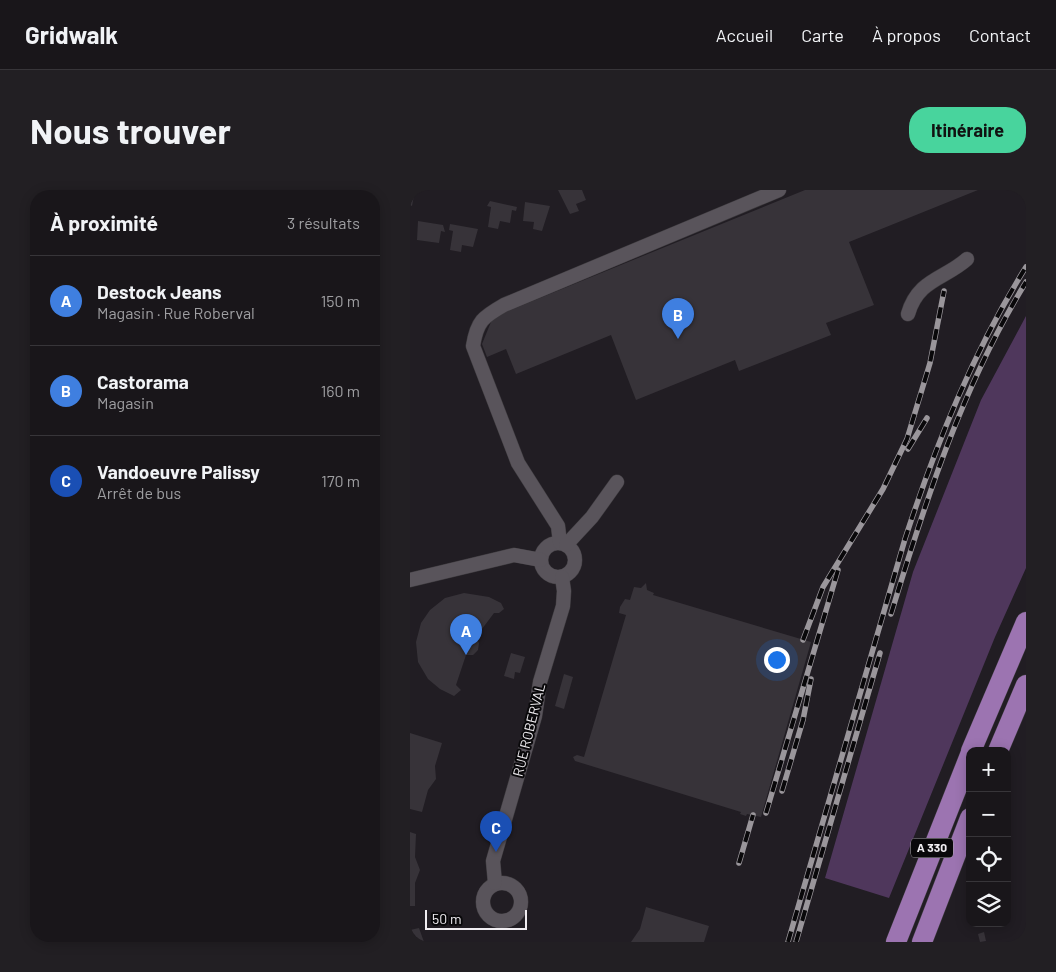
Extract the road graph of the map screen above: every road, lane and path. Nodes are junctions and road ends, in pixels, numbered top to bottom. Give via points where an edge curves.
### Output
1 (779, 190) edge
2 (967, 259) dead end
3 (908, 314) dead end
4 (616, 482) dead end
5 (563, 544) junction
6 (541, 560) junction
7 (417, 575) edge
8 (562, 577) junction
9 (410, 580) edge
10 (410, 588) edge
11 (1026, 622) edge
12 (1026, 685) edge
13 (973, 747) edge
14 (1000, 747) edge
15 (966, 765) edge
16 (966, 828) edge
17 (495, 883) dead end
18 (896, 942) edge
19 (922, 942) edge

1 - 5 street via 504,305 484,317 476,331 473,346 518,462 558,526
2 - 3 street via 930,282 917,295
4 - 5 street via 592,516
5 - 6 street via 554,543 544,549
5 - 8 street via 574,553 575,559 572,570
6 - 7 street via 514,555
6 - 8 street via 545,571
7 - 9 street
7 - 10 street
8 - 17 street, RUE ROBERVAL via 562,606 540,682 535,716 493,861
11 - 13 highway
12 - 14 highway
15 - 18 highway, A 330
16 - 19 highway, A 330

